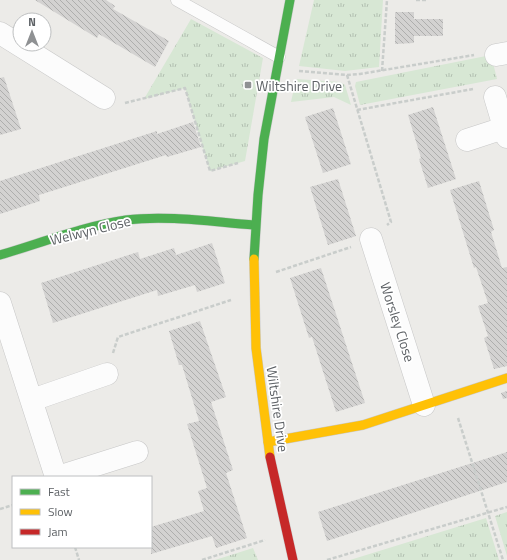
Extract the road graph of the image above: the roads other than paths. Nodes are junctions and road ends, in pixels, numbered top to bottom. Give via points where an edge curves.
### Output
1 (177, 0) edge
2 (290, 0) edge
3 (0, 33) edge
4 (279, 57) junction
5 (486, 93) road end
6 (104, 98) road end
7 (506, 132) edge
8 (467, 140) dead end
9 (254, 225) junction
10 (371, 240) road end
11 (0, 255) edge
12 (0, 303) edge
13 (107, 374) road end
14 (507, 378) edge
15 (32, 400) junction
16 (424, 405) junction
17 (268, 442) junction
18 (137, 452) dead end
19 (57, 476) edge
20 (60, 476) edge
21 (293, 560) edge

1 - 4 lane
2 - 4 street, Wiltshire Drive
3 - 6 street
4 - 9 street, Wiltshire Drive via 262,156
5 - 7 street
7 - 8 street
9 - 11 street, Welwyn Close via 167,218 128,220 109,223
9 - 17 street, Wiltshire Drive via 254,339
10 - 16 street, Worsley Close
12 - 15 street
13 - 15 street
14 - 16 street
15 - 19 street
16 - 17 street via 342,430
17 - 21 street, Wiltshire Drive
18 - 20 street

